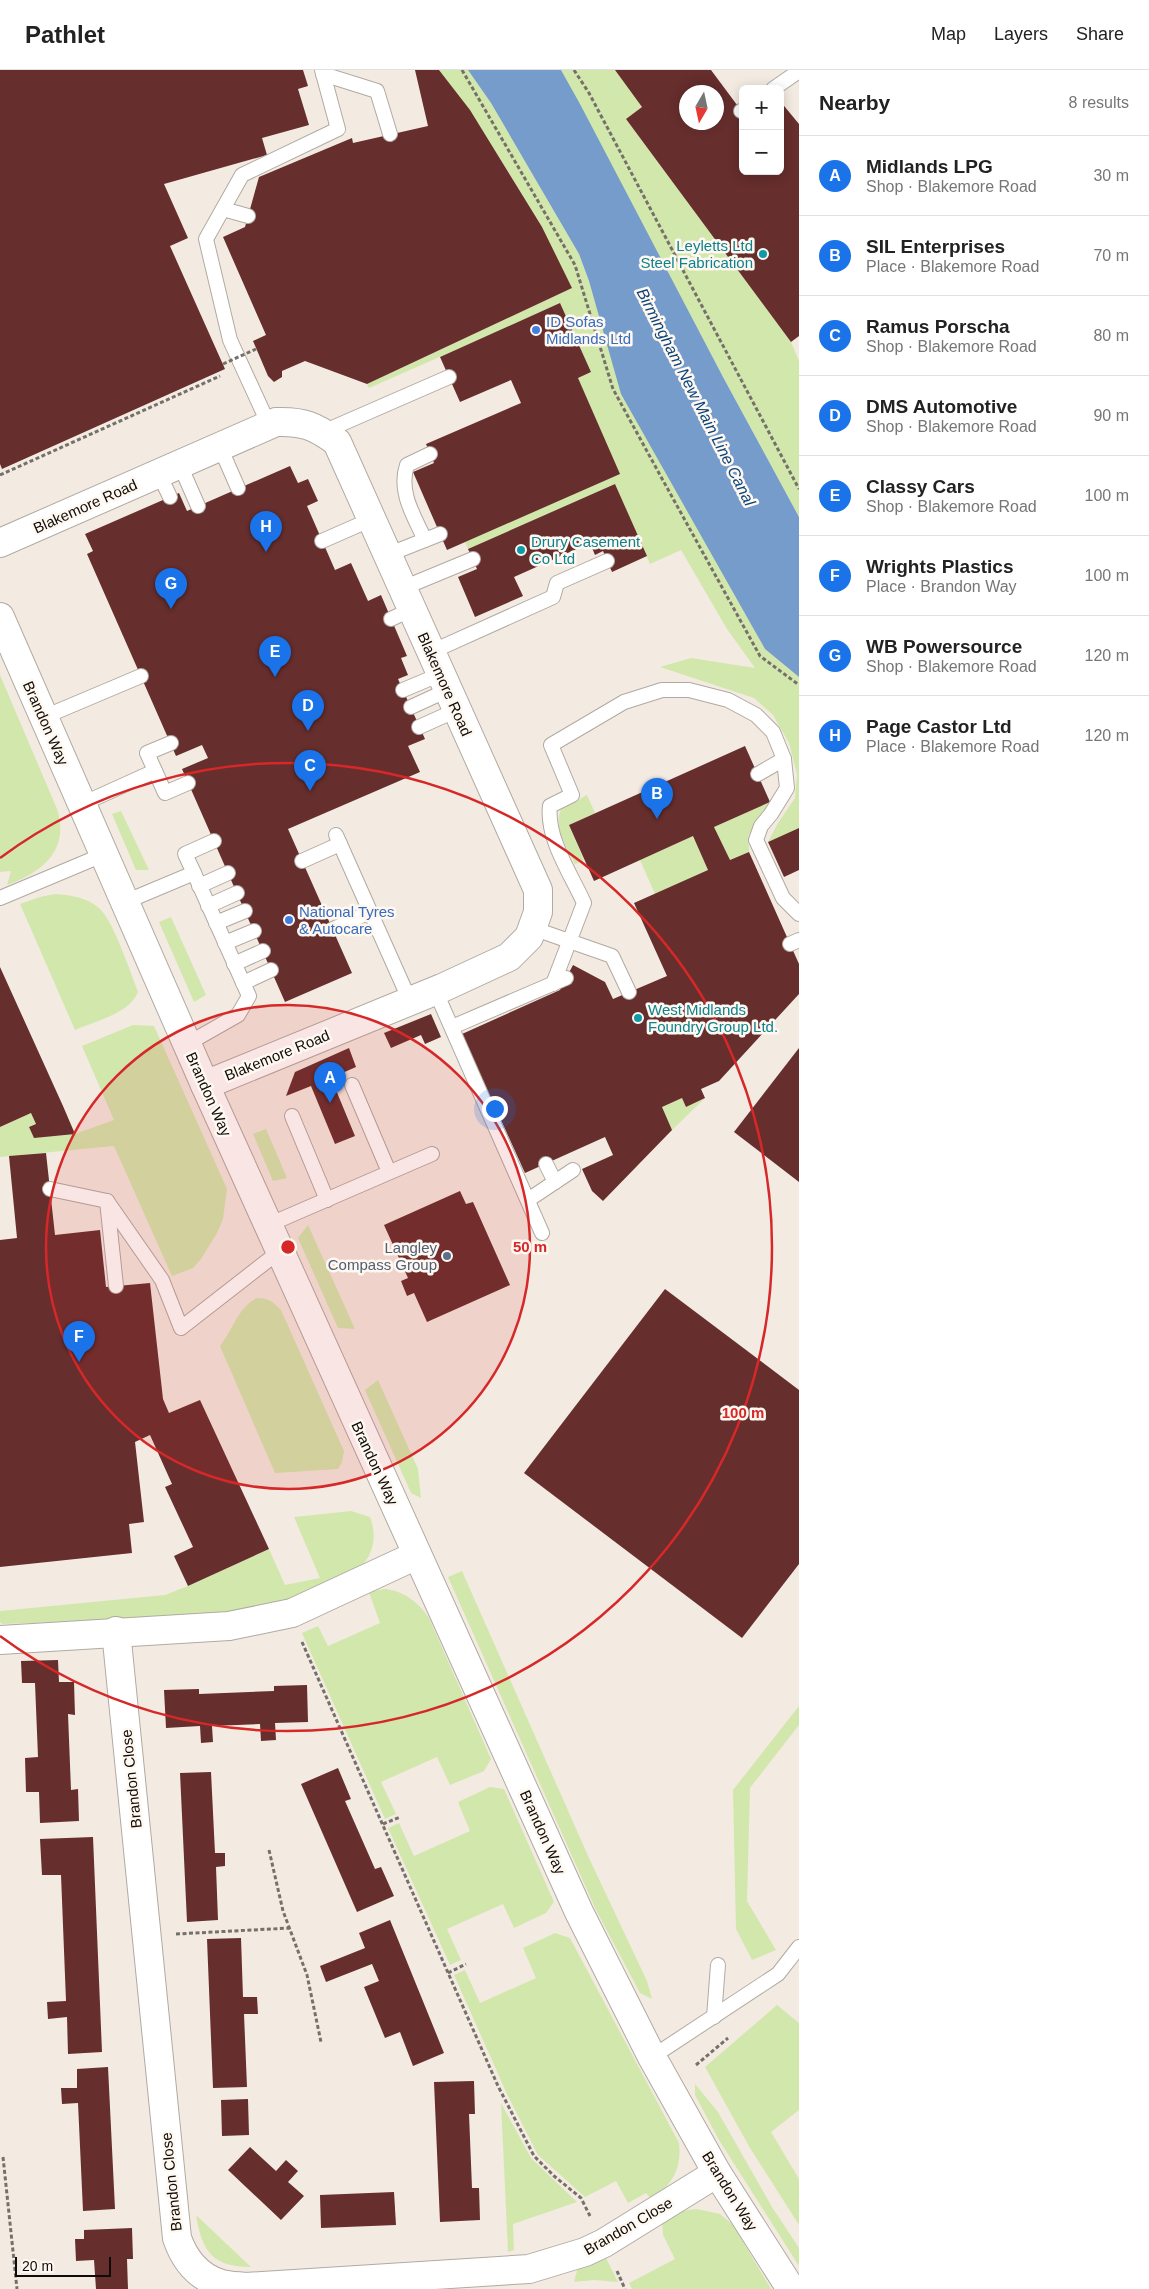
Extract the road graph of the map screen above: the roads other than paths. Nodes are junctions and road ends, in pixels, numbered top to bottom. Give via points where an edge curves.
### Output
1 (799, 71) edge
2 (322, 72) edge
3 (779, 85) edge
4 (390, 134) dead end
5 (222, 209) junction
6 (248, 216) dead end
7 (449, 377) dead end
8 (269, 426) junction
9 (323, 432) junction
10 (220, 447) junction
11 (430, 454) dead end
12 (169, 479) junction
13 (238, 488) dead end
14 (198, 506) dead end
15 (372, 519) junction
16 (440, 534) dead end
17 (425, 540) junction
18 (322, 541) dead end
19 (0, 544) edge
20 (388, 555) junction
21 (473, 559) dead end
22 (607, 561) dead end
23 (402, 606) junction
24 (0, 617) edge
25 (141, 676) dead end
26 (444, 682) junction
27 (403, 690) dead end
28 (411, 707) dead end
29 (44, 717) junction
30 (420, 727) dead end
31 (171, 743) dead end
32 (784, 759) junction
33 (155, 771) junction
34 (758, 774) dead end
35 (188, 783) dead end
36 (82, 804) junction
37 (214, 841) dead end
38 (105, 854) junction
39 (302, 861) dead end
40 (194, 873) junction
41 (228, 873) dead end
42 (200, 886) junction
43 (238, 894) dead end
44 (0, 898) edge
45 (125, 902) junction
46 (208, 906) junction
47 (245, 911) dead end
48 (370, 912) junction
49 (799, 914) edge
50 (216, 923) junction
51 (532, 928) junction
52 (332, 929) dead end
53 (254, 931) dead end
54 (569, 942) junction
55 (225, 943) junction
56 (263, 951) dead end
57 (234, 964) junction
58 (271, 970) dead end
59 (566, 978) dead end
60 (243, 983) junction
61 (553, 984) junction
62 (435, 990) junction
63 (629, 992) dead end
64 (410, 1001) junction
65 (452, 1027) junction
66 (187, 1044) junction
67 (205, 1085) junction
68 (352, 1085) dead end
69 (292, 1116) dead end
70 (432, 1154) dead end
71 (546, 1164) dead end
72 (573, 1170) dead end
73 (389, 1172) junction
74 (555, 1182) junction
75 (50, 1189) dead end
76 (327, 1200) junction
77 (528, 1200) junction
78 (107, 1201) junction
79 (268, 1225) junction
80 (542, 1233) dead end
81 (280, 1251) junction
82 (116, 1286) dead end
83 (417, 1554) junction
84 (116, 1631) junction
85 (0, 1640) edge
86 (799, 1947) edge
87 (718, 1965) dead end
88 (714, 2017) junction
89 (652, 2056) junction
90 (717, 2173) junction
91 (371, 2284) edge
92 (792, 2289) edge

1 - 3 lane
2 - 4 lane via 378,91
2 - 5 lane via 338,129 302,153 242,175
5 - 6 lane
5 - 8 lane via 206,239 230,340
7 - 9 lane
8 - 9 street, Blakemore Road via 276,422 296,422
8 - 10 street, Blakemore Road
9 - 15 street, Blakemore Road via 337,442
10 - 12 street, Blakemore Road
10 - 13 lane
11 - 17 lane via 407,465 403,478 406,496
12 - 14 lane
12 - 19 street, Blakemore Road
15 - 18 lane
15 - 20 street, Blakemore Road
16 - 17 lane
17 - 20 lane
20 - 23 street, Blakemore Road
21 - 23 lane
22 - 26 lane via 556,583 553,597
23 - 26 street, Blakemore Road
24 - 29 street, Brandon Way
25 - 29 lane
26 - 27 lane
26 - 28 lane
26 - 30 lane
26 - 51 street, Blakemore Road via 538,890 538,912
29 - 36 street, Brandon Way
31 - 33 lane via 147,753
32 - 34 lane
32 - 49 lane via 787,788 761,826 756,840 772,890
32 - 54 lane via 773,732 756,715 728,700 689,690 662,690 624,702 551,745 572,795 550,806 551,832 584,903
33 - 35 lane via 165,793
33 - 36 lane
36 - 38 street, Brandon Way
37 - 40 lane via 185,854
38 - 44 lane
38 - 45 street, Brandon Way
39 - 48 lane via 338,839
40 - 42 lane
40 - 45 lane
41 - 42 lane
42 - 46 lane
43 - 46 lane
45 - 66 street, Brandon Way
46 - 50 lane
47 - 50 lane
48 - 52 lane
48 - 64 lane
50 - 55 lane
51 - 54 lane
51 - 62 street, Blakemore Road via 529,937 509,957
53 - 55 lane
54 - 61 lane
54 - 63 lane via 612,956
55 - 57 lane
56 - 57 lane
57 - 60 lane
58 - 60 lane
59 - 61 lane
60 - 66 lane via 249,996 238,1015
61 - 65 lane
62 - 64 street, Blakemore Road
62 - 65 lane
64 - 67 street, Blakemore Road
65 - 77 lane via 516,1163
66 - 67 street, Brandon Way
67 - 79 street, Brandon Way
68 - 73 lane
69 - 76 lane
70 - 73 lane
71 - 74 lane
72 - 74 lane
73 - 76 lane
74 - 77 lane
75 - 78 lane
76 - 79 lane
77 - 80 lane
78 - 81 lane via 162,1280 181,1328
78 - 82 lane
79 - 81 street, Brandon Way
81 - 83 street, Brandon Way
83 - 84 street via 292,1613 229,1626
83 - 89 street, Brandon Way via 579,1912
84 - 85 street
84 - 91 street, Brandon Close via 180,2248 198,2271 218,2283 246,2286
86 - 88 lane via 778,1974
87 - 88 lane
88 - 89 lane
89 - 90 street, Brandon Way
90 - 91 street, Brandon Close via 586,2252 529,2269
90 - 92 street, Brandon Way

